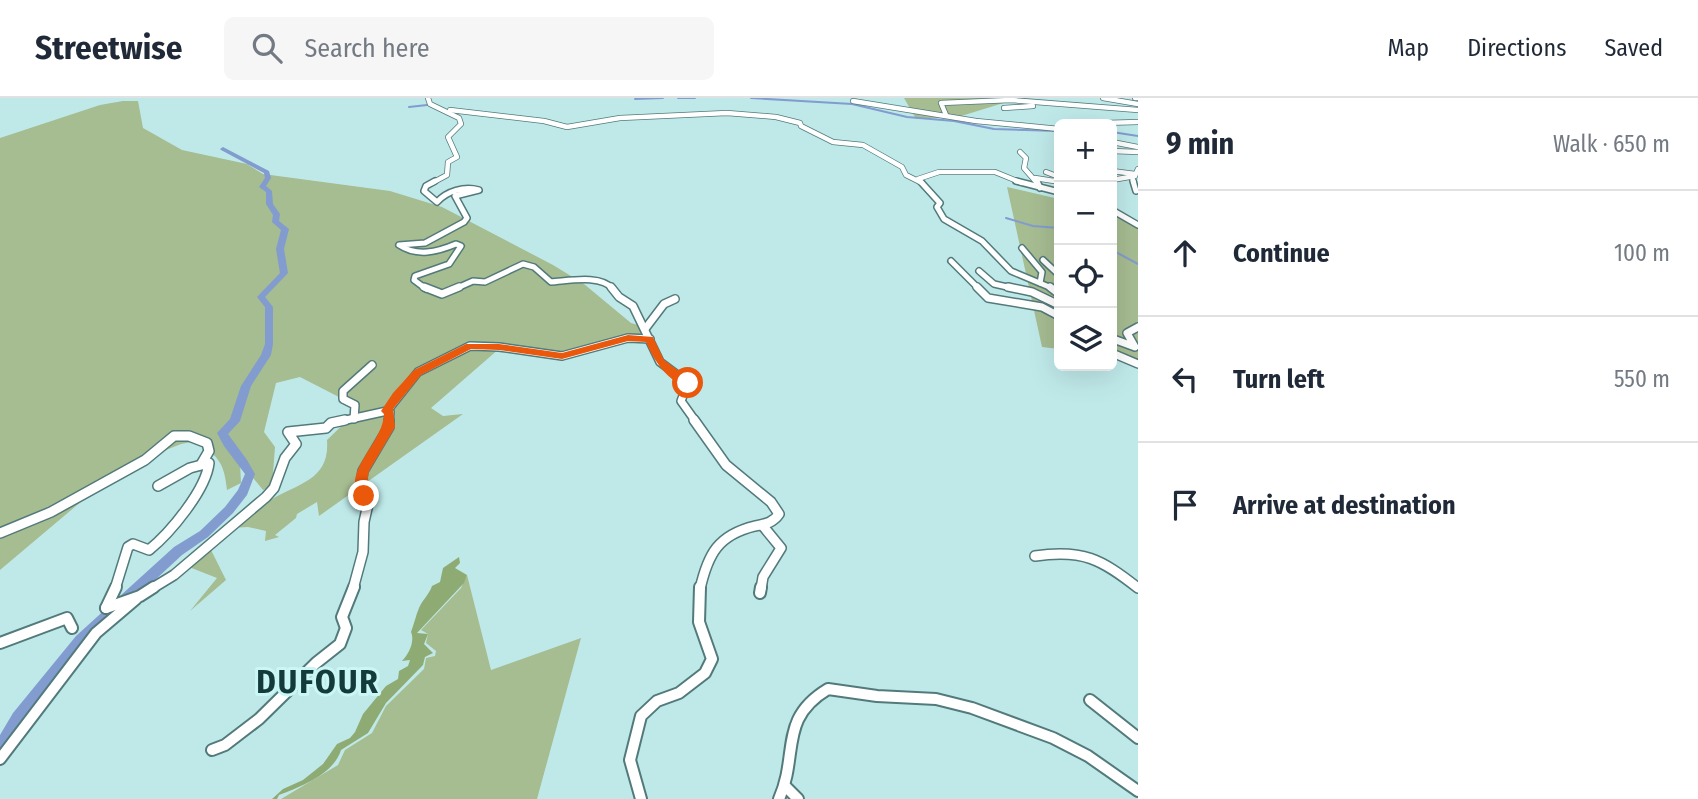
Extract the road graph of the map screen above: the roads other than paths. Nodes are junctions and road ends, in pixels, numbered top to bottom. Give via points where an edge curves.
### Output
1 (428, 98) edge
2 (1103, 98) edge
3 (853, 101) dead end
4 (1046, 103) junction
5 (1138, 104) edge
6 (1004, 108) dead end
7 (445, 110) junction
8 (1138, 110) edge
9 (946, 115) junction
10 (1138, 122) edge
11 (1117, 123) edge
12 (1054, 129) edge
13 (1117, 143) edge
14 (1138, 149) edge
15 (1117, 151) edge
16 (1020, 152) dead end
17 (995, 172) junction
18 (1046, 172) dead end
19 (1117, 172) edge
20 (1023, 174) dead end
21 (1136, 174) edge
22 (1054, 175) edge
23 (1035, 178) junction
24 (919, 179) junction
25 (1117, 179) edge
26 (1054, 181) edge
27 (1040, 187) junction
28 (1054, 191) edge
29 (1136, 191) dead end
30 (1117, 213) edge
31 (1138, 225) edge
32 (1022, 248) dead end
33 (1043, 260) dead end
34 (951, 261) dead end
35 (1054, 270) edge
36 (979, 271) dead end
37 (1040, 283) junction
38 (1054, 290) edge
39 (675, 299) dead end
40 (1054, 303) edge
41 (1054, 313) edge
42 (1138, 327) edge
43 (645, 329) junction
44 (650, 339) junction
45 (1117, 342) edge
46 (1117, 355) edge
47 (1138, 364) edge
48 (372, 365) dead end
49 (387, 411) junction
50 (354, 419) junction
51 (202, 463) junction
52 (158, 486) dead end
53 (763, 526) junction
54 (0, 533) edge
55 (1035, 555) dead end
56 (1138, 588) edge
57 (760, 593) dead end
58 (140, 596) junction
59 (72, 628) dead end
60 (0, 643) edge
61 (1090, 700) dead end
62 (1138, 738) edge
63 (212, 750) dead end
64 (0, 759) edge
65 (1138, 791) edge
66 (781, 796) edge
67 (641, 799) edge
68 (798, 799) edge

1 - 7 street via 429,104
2 - 5 street
3 - 9 street
4 - 6 street
4 - 8 street
4 - 9 street via 957,99 942,103
7 - 24 street via 567,127 620,118 727,113 776,117 800,122 816,136 833,142 863,145
7 - 43 street via 461,124 448,137 457,157 448,162 447,175 425,191 437,202 445,193 480,190 455,196 467,218 464,222 425,243 399,244 409,250 435,252 461,246 449,264 414,280 442,294 473,281 496,278 523,264 551,282 609,284 633,306
9 - 12 street
10 - 11 street
13 - 14 street
14 - 15 street
16 - 23 street via 1026,158 1024,168
17 - 20 street
17 - 24 street via 939,172
17 - 27 street
18 - 22 street
19 - 21 street
21 - 25 street
21 - 29 street
23 - 26 street
23 - 27 street
24 - 37 street via 940,203 937,207 944,219 982,242 1011,271
27 - 28 street
30 - 31 street
32 - 37 street via 1042,272
33 - 35 street
34 - 41 street via 988,298
36 - 40 street via 993,284 1032,292
37 - 38 street
39 - 43 street via 664,304
42 - 45 street via 1127,332 1135,347
43 - 44 street
44 - 49 street via 628,338 562,356 470,346 418,372
44 - 53 street via 660,362 688,383 681,401 726,465 779,514
46 - 47 street
48 - 50 street via 343,391 343,399 355,405
49 - 50 street
49 - 63 street via 389,427 363,471 360,490 368,503 366,535 354,590 342,617 346,628 340,644 259,719
50 - 58 street via 288,432 296,444 285,458 274,488 174,575
51 - 52 street
51 - 54 street via 209,451 207,443 174,436 145,460 51,512
51 - 58 street via 209,463 208,471 159,543 149,550 133,544 128,547 106,608
53 - 57 street via 781,548 763,577
53 - 67 street via 725,537 711,557 703,578 699,623 711,665 641,716 629,760
55 - 56 street via 1068,552 1094,556
58 - 64 street via 96,633
59 - 60 street via 66,618
61 - 62 street
65 - 66 street via 1077,750 972,708 936,699 828,689 808,702 795,727
66 - 68 street

